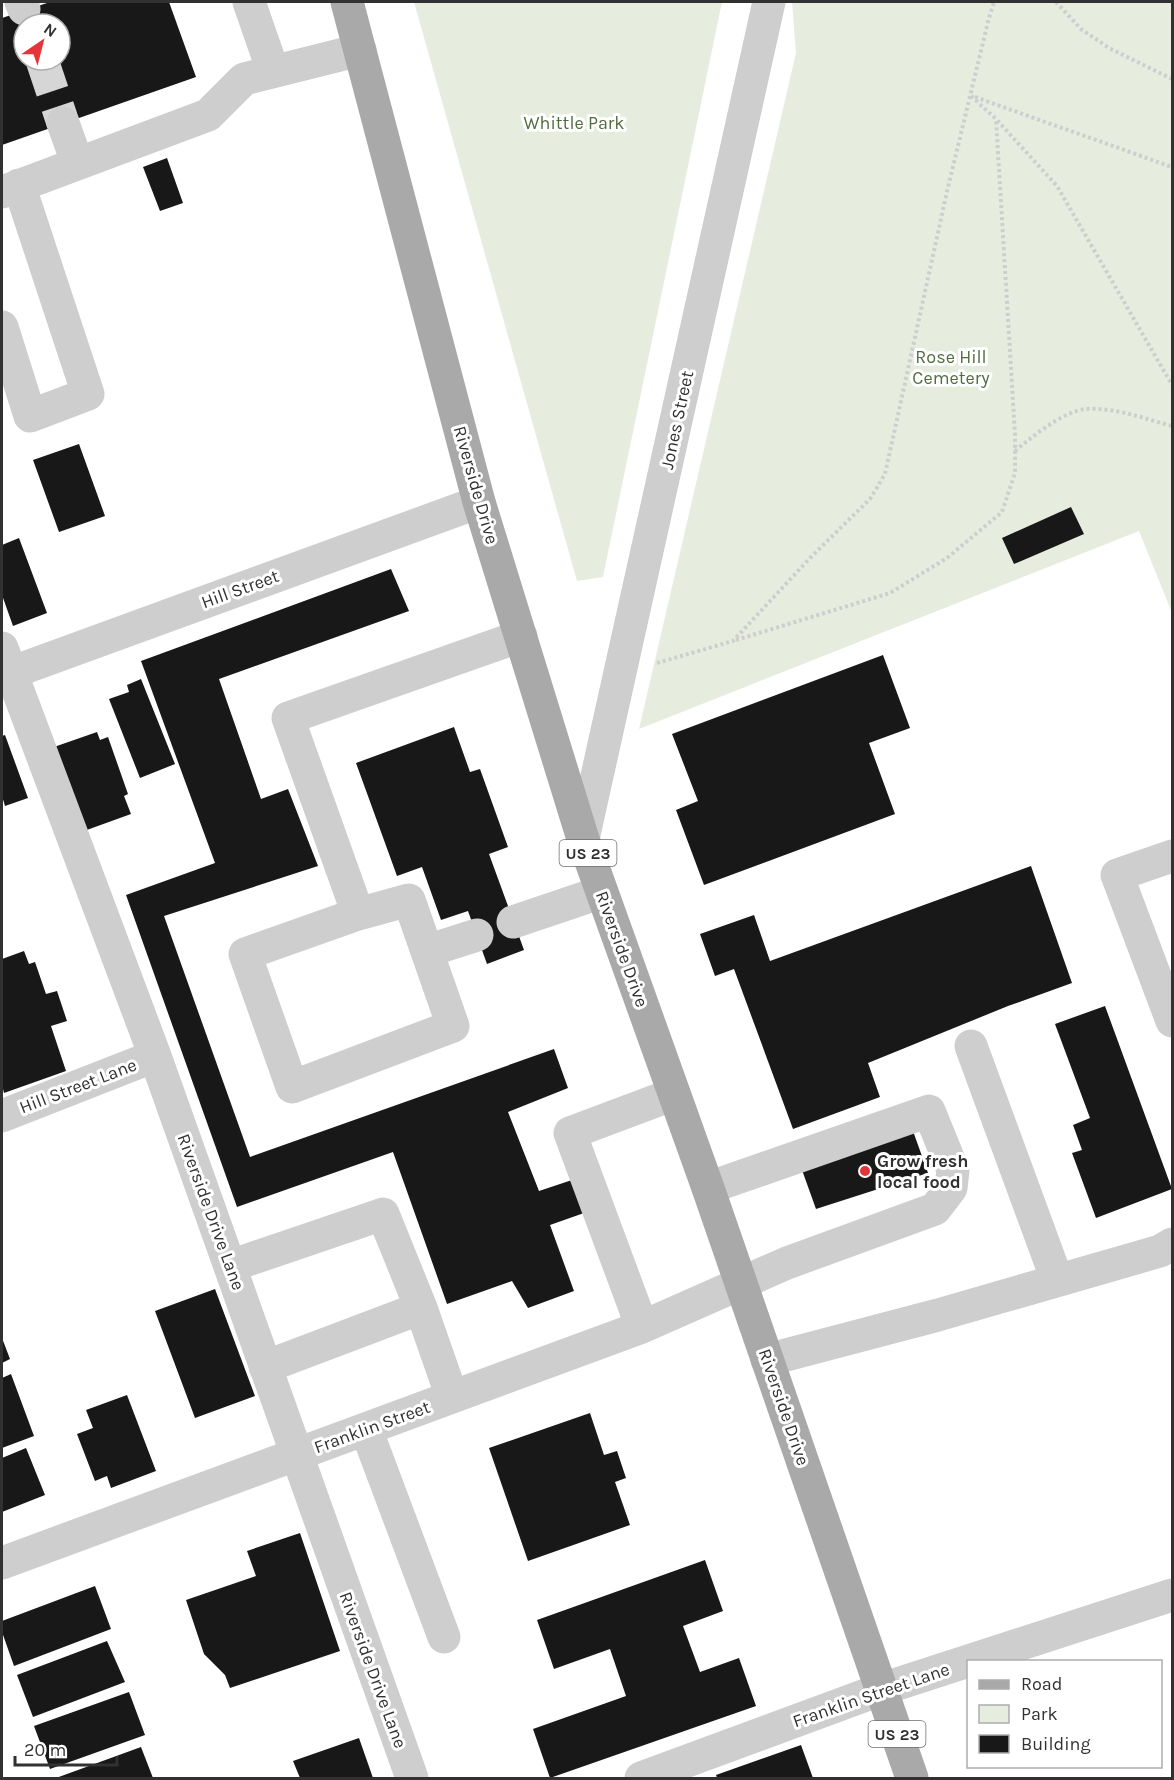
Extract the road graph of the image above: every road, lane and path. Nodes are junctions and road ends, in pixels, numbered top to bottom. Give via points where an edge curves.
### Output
1 (249, 2) edge
2 (347, 2) edge
3 (769, 2) edge
4 (994, 2) edge
5 (1056, 2) edge
6 (360, 50) junction
7 (273, 71) junction
8 (1173, 79) edge
9 (971, 96) junction
10 (996, 119) junction
11 (63, 123) tunnel mouth
12 (77, 162) junction
13 (1173, 167) edge
14 (10, 188) edge
15 (2, 327) edge
16 (1173, 385) edge
17 (1173, 426) edge
18 (1015, 451) junction
19 (479, 501) junction
20 (520, 636) junction
21 (733, 641) junction
22 (4, 665) edge
23 (621, 674) junction
24 (583, 839) junction
25 (1173, 856) edge
26 (602, 892) junction
27 (358, 914) junction
28 (513, 922) dead end
29 (477, 935) dead end
30 (427, 951) junction
31 (1173, 1021) edge
32 (971, 1046) dead end
33 (155, 1056) junction
34 (674, 1094) junction
35 (2, 1116) edge
36 (708, 1188) junction
37 (1173, 1244) edge
38 (230, 1266) junction
39 (1057, 1280) junction
40 (741, 1285) junction
41 (421, 1308) junction
42 (642, 1328) junction
43 (767, 1360) junction
44 (265, 1367) junction
45 (452, 1397) junction
46 (366, 1429) junction
47 (295, 1455) junction
48 (2, 1563) edge
49 (1173, 1594) edge
50 (444, 1637) dead end
51 (971, 1660) edge
52 (967, 1661) edge
53 (882, 1689) junction
54 (412, 1779) edge
55 (641, 1779) edge
56 (912, 1779) edge

1 - 7 street
2 - 6 main road, Riverside Drive / US 23
3 - 23 street, Jones Street
4 - 9 path
5 - 8 path via 1081,29 1109,48
6 - 7 street
6 - 19 main road, Riverside Drive / US 23
7 - 12 street via 244,79 208,115
9 - 10 path
9 - 13 path
9 - 21 path via 885,474 870,499
10 - 16 path via 1057,186
10 - 18 path
11 - 12 street
12 - 14 street
14 - 15 street via 88,394 30,416
17 - 18 path via 1126,413 1084,409 1042,429
18 - 21 path via 1015,473 1002,512 947,558 890,593
19 - 20 main road, Riverside Drive / US 23
19 - 22 street, Hill Street
20 - 24 main road, Riverside Drive / US 23
20 - 27 street via 288,718
21 - 23 path
22 - 33 street, Riverside Drive Lane
23 - 24 street, Jones Street
24 - 26 main road, Riverside Drive / US 23
25 - 31 street via 1117,875
26 - 28 street
26 - 34 main road, Riverside Drive / US 23
27 - 30 street via 409,900
27 - 30 street via 245,954 292,1087 453,1026
29 - 30 street
32 - 39 street
33 - 35 street, Hill Street Lane
33 - 38 street, Riverside Drive Lane
34 - 36 main road, Riverside Drive / US 23
34 - 42 street via 570,1132
36 - 40 main road, Riverside Drive / US 23
36 - 40 street, Franklin Street via 929,1111 953,1170 951,1188 935,1209 787,1263
37 - 39 street
38 - 41 street via 383,1214
38 - 44 street, Riverside Drive Lane
39 - 43 street
40 - 42 street, Franklin Street
40 - 43 main road, Riverside Drive / US 23
41 - 44 street
41 - 45 street
42 - 45 street, Franklin Street
43 - 53 main road, Riverside Drive / US 23
44 - 47 street, Riverside Drive Lane
45 - 46 street, Franklin Street
46 - 47 street, Franklin Street
46 - 50 street
47 - 48 street, Franklin Street
47 - 54 street, Riverside Drive Lane
49 - 51 street, Franklin Street Lane
52 - 53 street, Franklin Street Lane
53 - 55 street, Franklin Street Lane
53 - 56 main road, Riverside Drive / US 23

